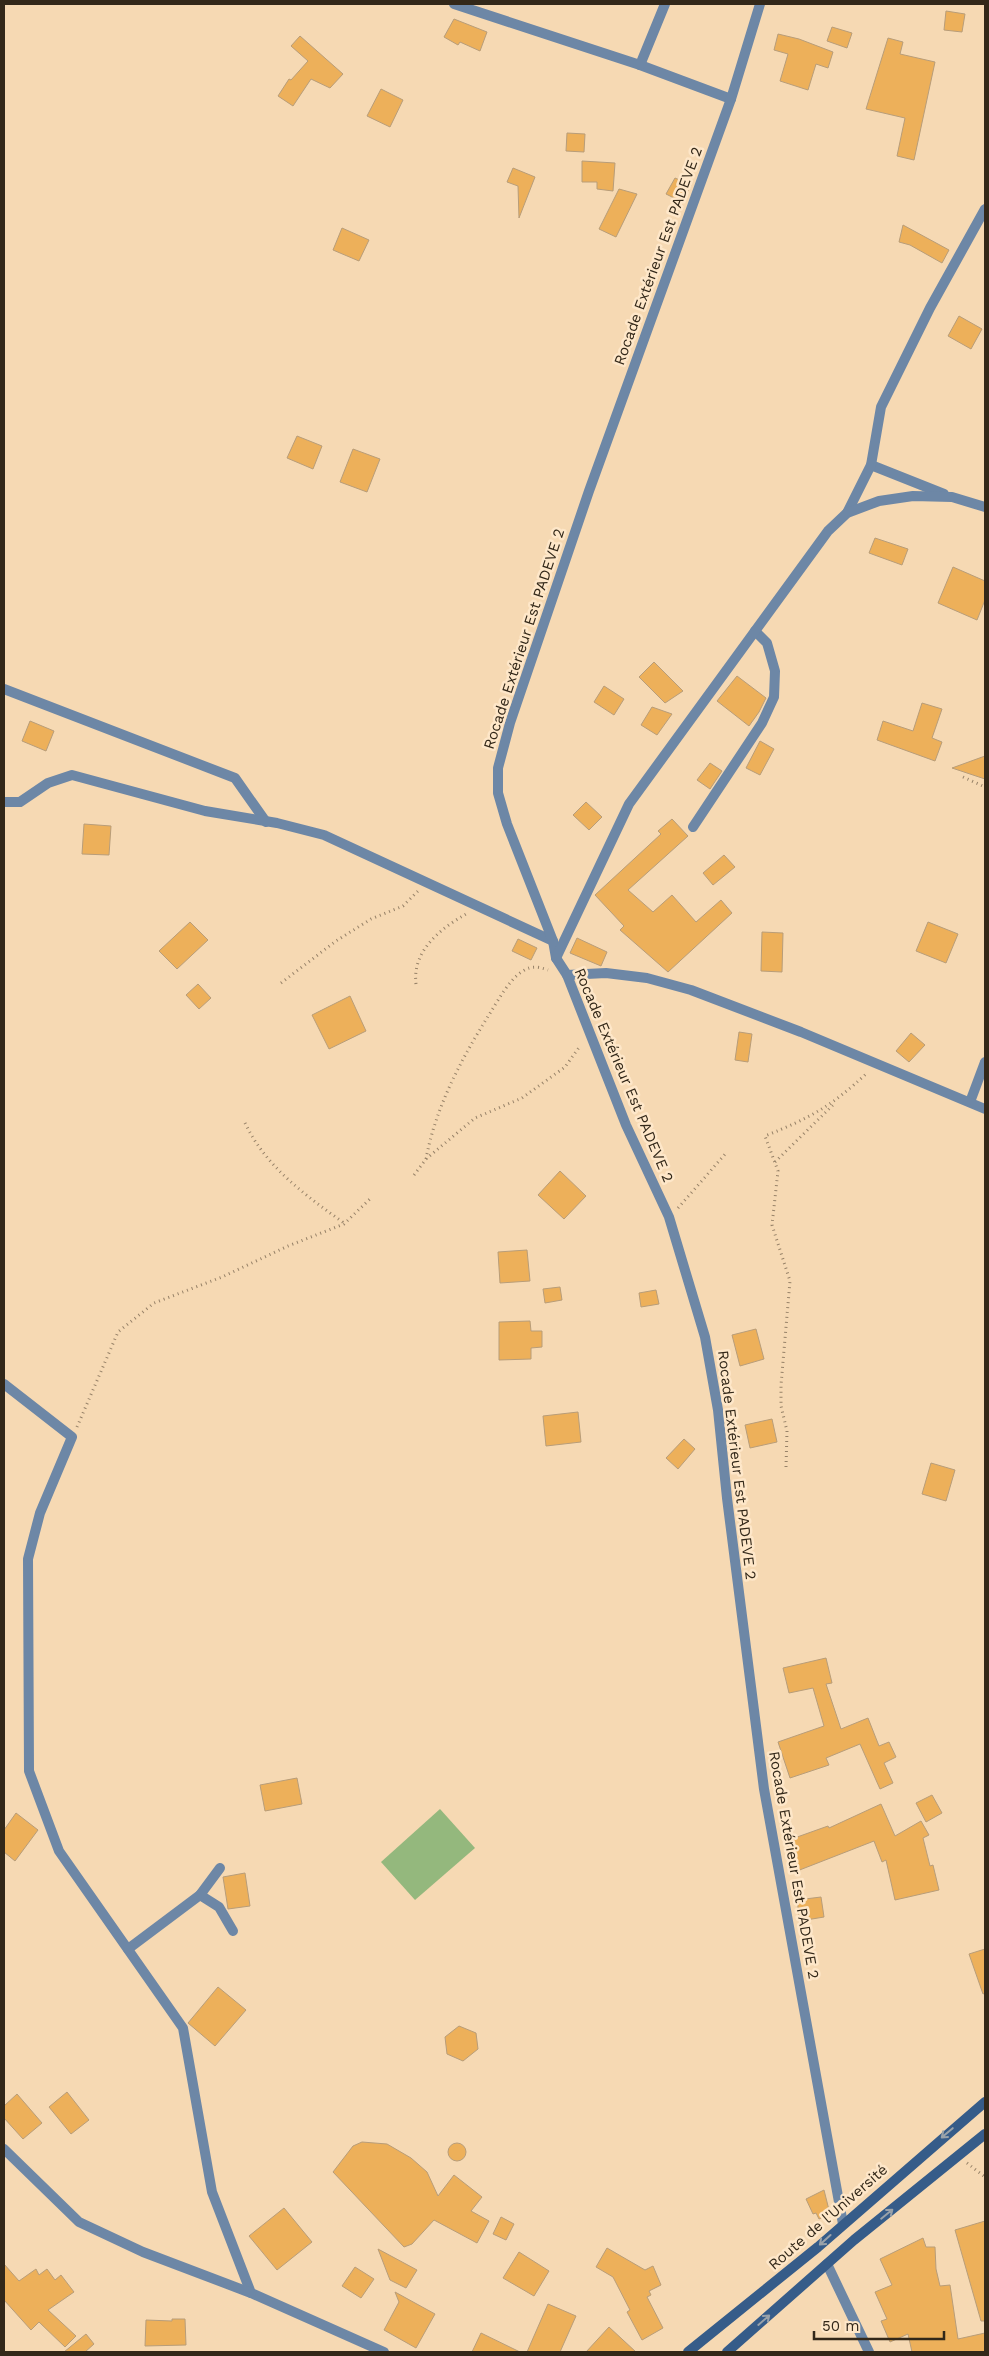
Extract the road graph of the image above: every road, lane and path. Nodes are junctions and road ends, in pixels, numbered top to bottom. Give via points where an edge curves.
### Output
1 (454, 4) edge
2 (665, 4) edge
3 (760, 4) edge
4 (640, 65) junction
5 (731, 99) junction
6 (985, 209) edge
7 (871, 465) junction
8 (952, 497) junction
9 (985, 507) edge
10 (847, 513) junction
11 (755, 631) junction
12 (4, 689) edge
13 (963, 777) dead end
14 (985, 787) edge
15 (4, 802) edge
16 (266, 822) junction
17 (693, 827) dead end
18 (428, 882) junction
19 (479, 906) junction
20 (553, 941) junction
21 (556, 958) junction
22 (567, 975) junction
23 (281, 983) dead end
24 (416, 984) dead end
25 (590, 1034) junction
26 (985, 1062) edge
27 (878, 1064) junction
28 (842, 1097) junction
29 (970, 1102) junction
30 (985, 1109) edge
31 (245, 1123) dead end
32 (727, 1152) dead end
33 (426, 1160) junction
34 (775, 1162) junction
35 (414, 1175) dead end
36 (372, 1197) dead end
37 (669, 1217) junction
38 (344, 1224) junction
39 (4, 1384) edge
40 (72, 1437) junction
41 (786, 1467) dead end
42 (220, 1868) dead end
43 (200, 1895) junction
44 (234, 1931) dead end
45 (128, 1949) junction
46 (985, 2102) edge
47 (985, 2134) edge
48 (4, 2149) edge
49 (958, 2157) junction
50 (985, 2177) edge
51 (843, 2224) junction
52 (827, 2264) junction
53 (251, 2293) junction
54 (384, 2352) edge
55 (688, 2352) edge
56 (727, 2352) edge
57 (869, 2352) edge

1 - 4 street
2 - 4 street
3 - 5 street, Rocade Extérieur Est PADEVE 2
4 - 5 street
5 - 20 street, Rocade Extérieur Est PADEVE 2 via 589,491 510,723 498,768 498,793 507,824
6 - 7 street via 930,308 881,407
7 - 8 street
7 - 10 street
8 - 9 street
8 - 10 street via 913,496 879,501
10 - 11 street via 828,531
11 - 17 street via 767,643 775,672 774,696 762,723
11 - 21 street via 629,804
12 - 16 street via 235,778
13 - 14 path
15 - 16 street via 20,802 48,783 72,775 205,811
16 - 18 street via 324,834
18 - 19 street
18 - 23 path via 403,906 371,919 343,936
19 - 20 street
19 - 24 path via 436,935 421,953 414,971
20 - 21 street, Rocade Extérieur Est PADEVE 2
21 - 22 street, Rocade Extérieur Est PADEVE 2
22 - 25 street, Rocade Extérieur Est PADEVE 2
22 - 27 street via 606,973 647,978 691,990
22 - 33 path via 535,966 522,971 504,991 466,1053 445,1096
25 - 33 path via 565,1067 522,1098 475,1118
25 - 37 street, Rocade Extérieur Est PADEVE 2 via 626,1125
26 - 29 street
27 - 28 path
27 - 29 street
28 - 34 path
28 - 34 path via 807,1119 765,1136
29 - 30 street
31 - 38 path via 254,1142 292,1184
32 - 37 path
33 - 35 path
34 - 41 path via 778,1171 772,1225 790,1281 781,1385
36 - 38 path
37 - 51 street, Rocade Extérieur Est PADEVE 2 via 705,1336 718,1410 764,1789
38 - 40 path via 222,1277 154,1302 118,1332
39 - 40 street
40 - 45 street via 40,1513 28,1559 29,1771 59,1852
42 - 43 street
43 - 44 street via 220,1907
43 - 45 street
45 - 53 street via 183,2028 212,2192
46 -> 51 main road, Route de l'Université
47 - 49 main road
48 - 53 street via 79,2222 143,2252
49 - 50 path
52 -> 49 main road
51 -> 55 main road, Route de l'Université
56 -> 52 main road
52 - 57 street
53 - 54 street

